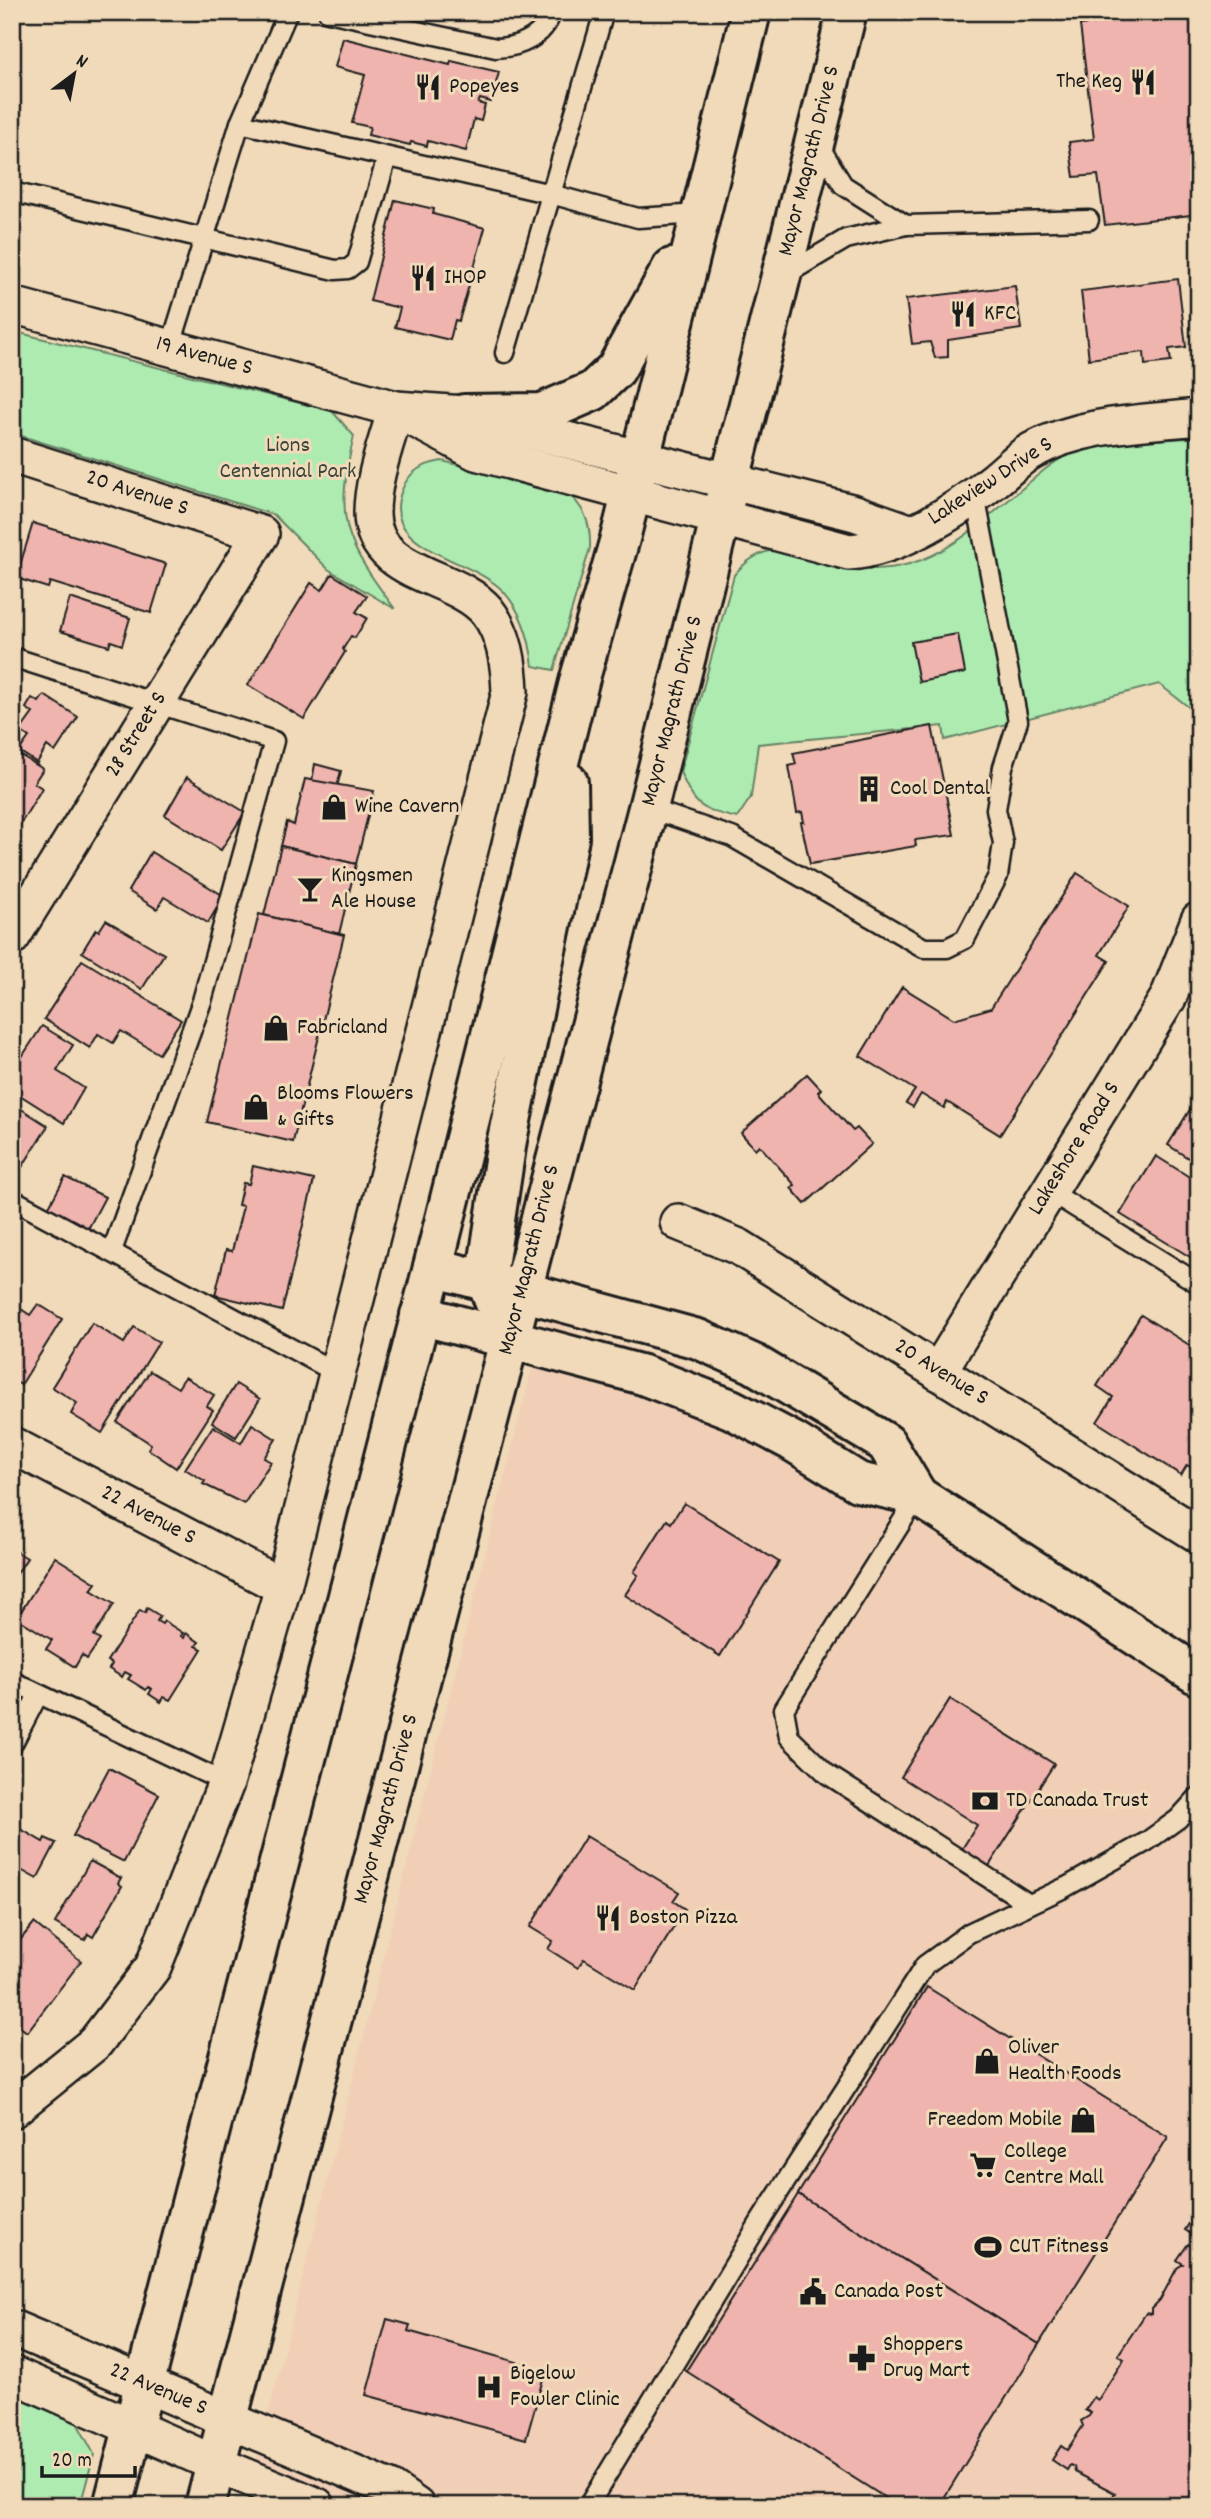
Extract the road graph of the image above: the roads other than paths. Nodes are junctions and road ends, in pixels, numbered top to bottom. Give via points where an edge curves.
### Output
1 (288, 12) edge
2 (328, 12) edge
3 (552, 12) edge
4 (604, 12) edge
5 (751, 12) edge
6 (848, 12) edge
7 (240, 123) junction
8 (816, 140) junction
9 (387, 157) junction
10 (12, 192) edge
11 (551, 194) junction
12 (698, 217) junction
13 (1088, 220) dead end
14 (906, 225) junction
15 (204, 241) junction
16 (782, 276) junction
17 (12, 304) edge
18 (170, 348) junction
19 (505, 353) dead end
20 (396, 409) junction
21 (464, 414) junction
22 (1199, 417) edge
23 (12, 455) edge
24 (635, 475) junction
25 (975, 495) junction
26 (726, 499) junction
27 (261, 534) joint
28 (12, 657) edge
29 (157, 703) junction
30 (568, 728) junction
31 (648, 808) junction
32 (1199, 920) edge
33 (12, 937) edge
34 (1049, 1191) junction
35 (12, 1199) edge
36 (678, 1222) dead end
37 (112, 1251) junction
38 (433, 1267) junction
39 (1199, 1284) edge
40 (503, 1285) junction
41 (420, 1315) junction
42 (510, 1341) junction
43 (938, 1372) junction
44 (337, 1373) junction
45 (12, 1445) edge
46 (918, 1496) junction
47 (1199, 1535) edge
48 (283, 1587) junction
49 (1199, 1676) edge
50 (12, 1681) edge
51 (38, 1695) junction
52 (12, 1745) edge
53 (226, 1783) junction
54 (1199, 1796) edge
55 (1029, 1904) junction
56 (12, 2110) edge
57 (12, 2328) edge
58 (12, 2374) edge
59 (144, 2384) junction
60 (226, 2418) junction
61 (133, 2427) junction
62 (216, 2464) junction
63 (113, 2506) edge
64 (205, 2506) edge
65 (317, 2506) edge
66 (416, 2506) edge
67 (588, 2506) edge

1 - 7 lane
2 - 3 lane via 509,48 541,33
4 - 11 lane
5 - 12 main road
6 - 8 main road, Mayor Magrath Drive S
7 - 9 lane
7 - 15 lane
8 - 14 lane via 844,185
8 - 16 main road, Mayor Magrath Drive S
9 - 11 lane
9 - 15 lane via 357,262 348,269
10 - 15 lane
11 - 12 lane via 638,218
11 - 19 lane
12 - 21 main road via 616,369 593,391 542,413
12 - 24 main road
13 - 14 lane
14 - 16 lane via 846,240
15 - 18 lane
16 - 26 main road, Mayor Magrath Drive S
17 - 18 street, 19 Avenue S
18 - 20 street, 19 Avenue S
20 - 21 street, 19 Avenue S
20 - 24 street, 19 Avenue S via 476,452
20 - 44 street via 372,514 377,536 389,553 410,569 468,594 488,612 509,663 510,692
21 - 24 street, 19 Avenue S
22 - 25 street, Lakeview Drive S via 1066,434 1030,451
23 - 27 street, 20 Avenue S
24 - 26 street, 19 Avenue S
24 - 30 main road
25 - 26 street, Lakeview Drive S via 931,524 873,550 849,552
25 - 31 lane via 1018,721 996,809 1003,843 998,876 965,939 947,948 924,948 732,837
26 - 31 main road, Mayor Magrath Drive S
27 - 29 street, 28 Street S
28 - 29 lane
29 - 33 street, 28 Street S
29 - 37 lane via 274,741 202,1001
30 - 38 main road
30 - 40 main road via 569,838 508,1140
31 - 40 main road, Mayor Magrath Drive S
32 - 34 street, Lakeshore Road S via 1168,998
34 - 39 lane
34 - 43 street, Lakeshore Road S
35 - 37 lane
36 - 43 street, 20 Avenue S via 739,1247
37 - 44 lane
38 - 40 main road
38 - 41 main road
40 - 42 main road, Mayor Magrath Drive S
40 - 46 main road via 698,1339 754,1364 886,1443
41 - 42 main road
41 - 59 main road
42 - 46 main road via 643,1376 719,1404 858,1482
42 - 60 main road, Mayor Magrath Drive S
43 - 47 street, 20 Avenue S
44 - 48 street
45 - 48 street, 22 Avenue S
46 - 49 main road
46 - 55 lane via 783,1709 783,1718 789,1737 827,1774
48 - 53 street
50 - 51 lane
51 - 52 lane
51 - 53 lane
53 - 56 street via 153,1967 94,2043
54 - 55 lane via 1178,1819 1146,1842
55 - 67 lane via 942,1951 911,1983
57 - 59 street, 22 Avenue S
58 - 61 street, 22 Avenue S
59 - 60 street, 22 Avenue S
59 - 61 main road
60 - 62 main road, Mayor Magrath Drive S
60 - 66 street, 22 Avenue S via 390,2488
61 - 62 street, 22 Avenue S
61 - 63 main road
62 - 64 main road, Mayor Magrath Drive S
62 - 65 street, 22 Avenue S

